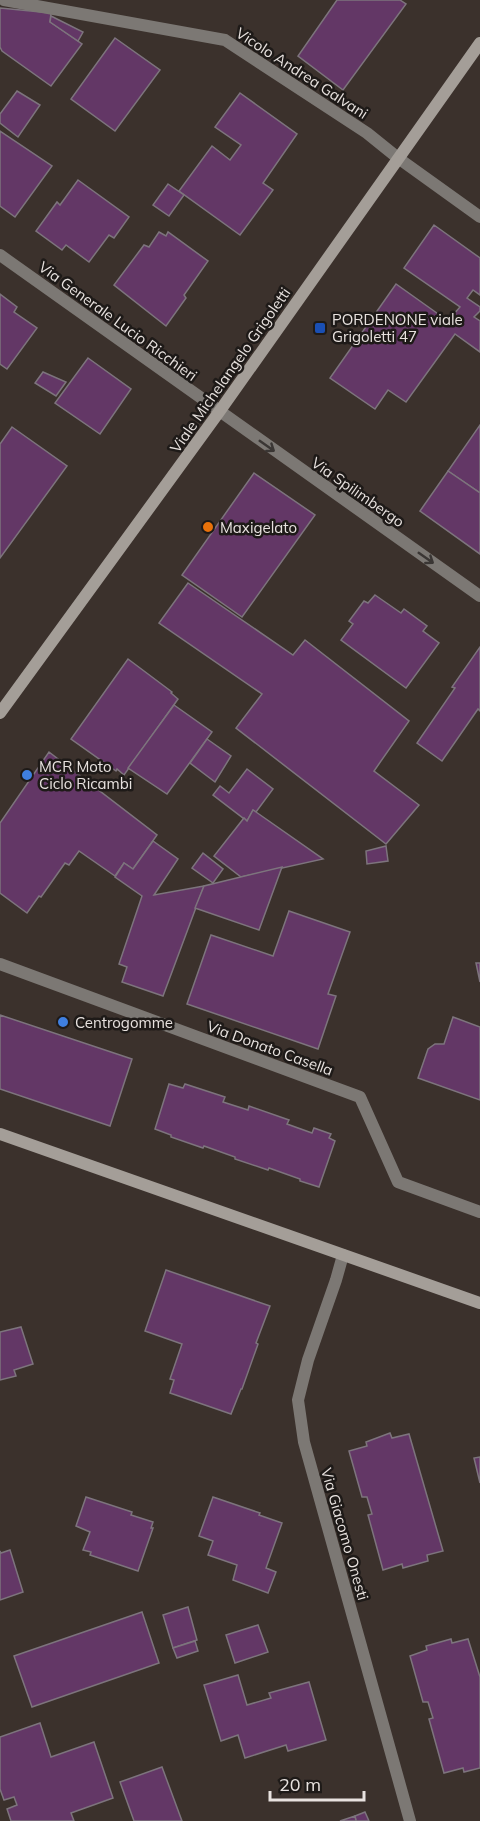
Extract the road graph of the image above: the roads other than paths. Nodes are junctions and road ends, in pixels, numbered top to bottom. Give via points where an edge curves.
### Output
1 (4, 0) edge
2 (480, 43) edge
3 (398, 158) junction
4 (480, 217) edge
5 (0, 255) edge
6 (219, 412) junction
7 (480, 596) edge
8 (0, 713) edge
9 (0, 964) edge
10 (0, 1134) edge
11 (480, 1212) edge
12 (343, 1255) junction
13 (480, 1303) edge
14 (410, 1821) edge

1 - 3 street, Vicolo Andrea Galvani via 225,40 367,133
2 - 3 main road, Viale Michelangelo Grigoletti
3 - 4 street, Vicolo Andrea Galvani
3 - 6 main road, Viale Michelangelo Grigoletti
5 - 6 street, Via Generale Lucio Ricchieri
6 -> 7 street, Via Spilimbergo
6 - 8 main road, Viale Michelangelo Grigoletti
9 - 11 street, Via Donato Casella via 360,1097 398,1182
10 - 12 main road
12 - 13 main road
12 - 14 street, Via Giacomo Onesti via 298,1400 304,1442

